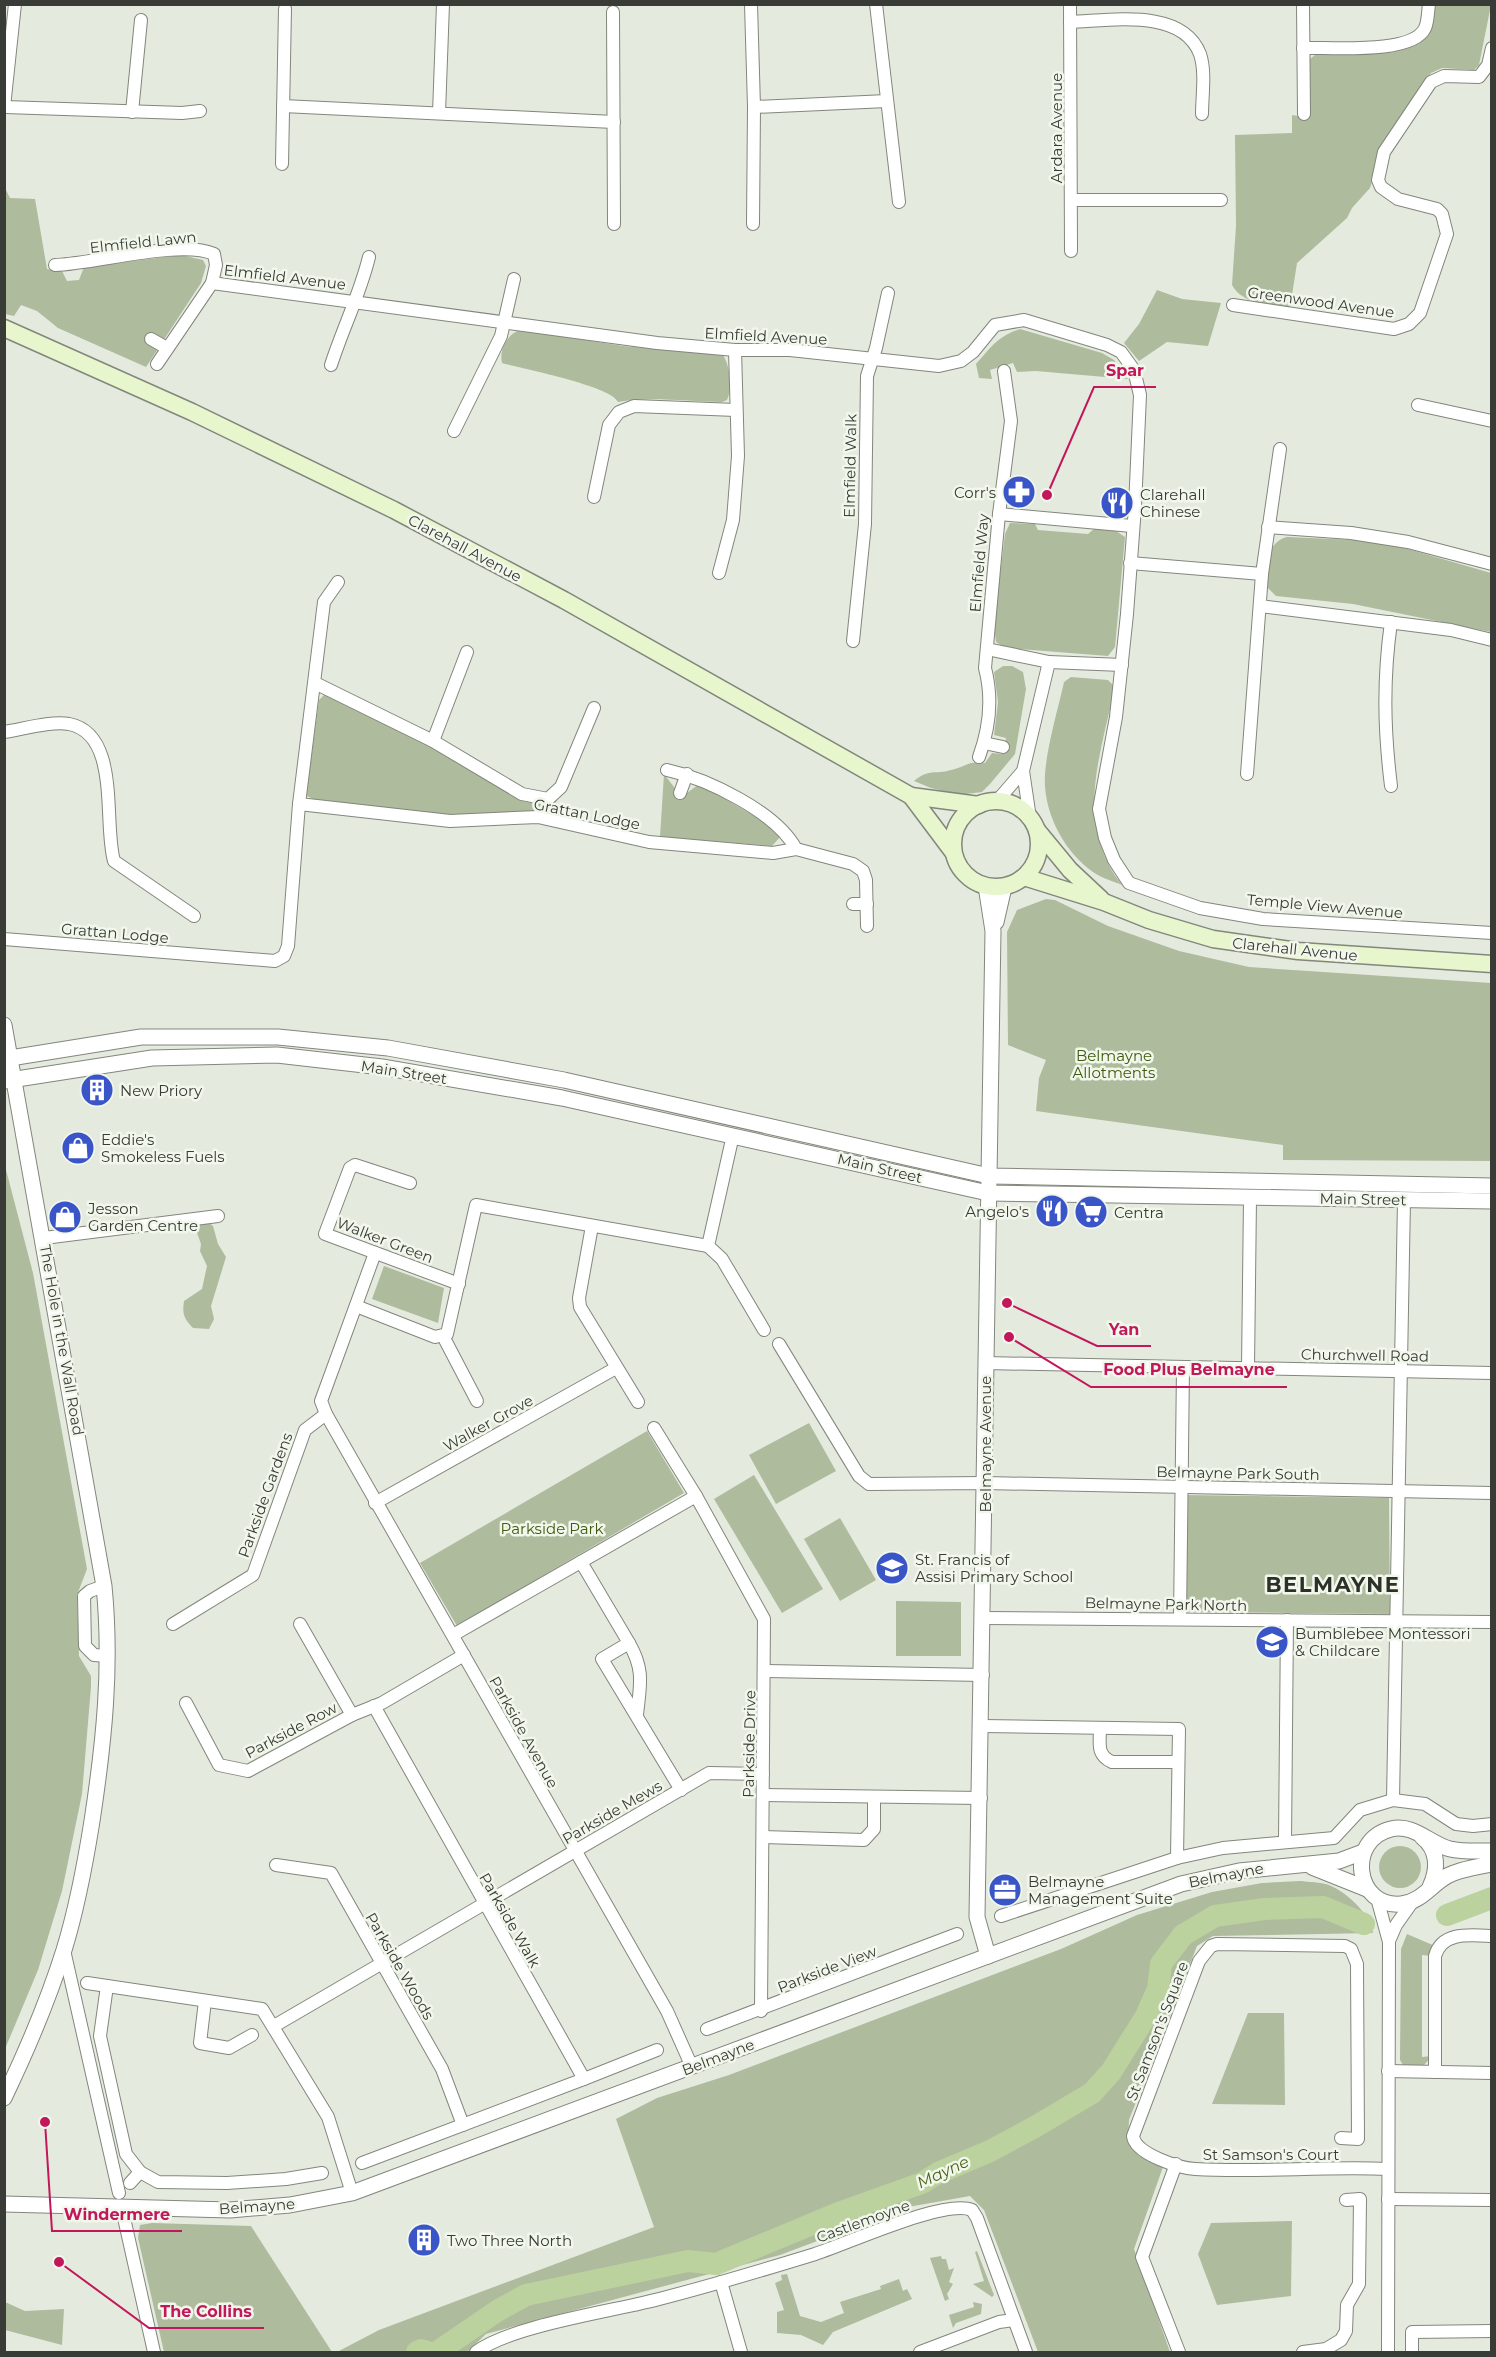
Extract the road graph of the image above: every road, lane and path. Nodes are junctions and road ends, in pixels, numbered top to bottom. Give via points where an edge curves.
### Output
1 (15, 4) edge
2 (443, 4) edge
3 (751, 4) edge
4 (876, 4) edge
5 (1070, 4) edge
6 (1303, 4) edge
7 (1430, 4) edge
8 (285, 9) dead end
9 (613, 12) dead end
10 (141, 20) dead end
11 (1070, 22) junction
12 (1303, 48) junction
13 (1491, 48) edge
14 (887, 101) junction
15 (283, 106) junction
16 (5, 107) edge
17 (754, 107) junction
18 (200, 111) dead end
19 (132, 112) junction
20 (439, 113) junction
21 (1202, 114) dead end
22 (1304, 114) dead end
23 (614, 122) junction
24 (282, 164) dead end
25 (1071, 200) junction
26 (1221, 200) dead end
27 (899, 202) dead end
28 (614, 224) dead end
29 (753, 224) dead end
30 (1071, 251) dead end
31 (369, 257) dead end
32 (55, 265) dead end
33 (514, 279) dead end
34 (212, 283) junction
35 (888, 293) dead end
36 (356, 300) junction
37 (1233, 305) dead end
38 (506, 322) junction
39 (4, 328) edge
40 (151, 339) dead end
41 (167, 348) junction
42 (735, 350) junction
43 (873, 359) junction
44 (158, 364) dead end
45 (331, 365) dead end
46 (1004, 371) dead end
47 (1418, 405) dead end
48 (736, 410) junction
49 (1491, 421) edge
50 (454, 431) dead end
51 (1280, 449) dead end
52 (594, 497) dead end
53 (999, 514) junction
54 (1132, 525) junction
55 (1268, 527) junction
56 (1130, 564) junction
57 (1491, 564) edge
58 (719, 573) dead end
59 (1262, 574) junction
60 (338, 582) dead end
61 (1260, 606) junction
62 (1391, 622) junction
63 (1491, 640) edge
64 (854, 641) dead end
65 (987, 649) junction
66 (467, 652) dead end
67 (1048, 662) junction
68 (1122, 665) junction
69 (315, 683) junction
70 (594, 708) dead end
71 (4, 732) edge
72 (433, 741) junction
73 (984, 742) junction
74 (1003, 747) dead end
75 (979, 757) dead end
76 (667, 770) dead end
77 (1023, 771) junction
78 (687, 774) junction
79 (1247, 774) dead end
80 (1390, 786) dead end
81 (680, 793) dead end
82 (911, 796) junction
83 (997, 801) junction
84 (299, 804) junction
85 (979, 805) junction
86 (1033, 824) junction
87 (796, 849) junction
88 (953, 852) junction
89 (1024, 877) junction
90 (986, 886) junction
91 (1004, 887) junction
92 (1104, 902) junction
93 (853, 904) dead end
94 (867, 904) junction
95 (194, 916) dead end
96 (867, 926) dead end
97 (993, 931) junction
98 (1491, 933) edge
99 (4, 939) edge
100 (1491, 964) edge
101 (4, 1025) edge
102 (278, 1037) junction
103 (277, 1055) junction
104 (7, 1059) edge
105 (8, 1080) edge
106 (733, 1135) junction
107 (989, 1176) junction
108 (410, 1183) dead end
109 (1491, 1186) edge
110 (988, 1193) junction
111 (1250, 1198) junction
112 (1404, 1200) junction
113 (1491, 1201) edge
114 (218, 1216) dead end
115 (592, 1226) junction
116 (44, 1238) junction
117 (708, 1246) junction
118 (375, 1253) junction
119 (459, 1284) junction
120 (356, 1306) junction
121 (765, 1330) dead end
122 (443, 1336) junction
123 (779, 1344) dead end
124 (985, 1364) junction
125 (1183, 1367) junction
126 (616, 1368) junction
127 (1248, 1368) junction
128 (1400, 1371) junction
129 (1491, 1373) edge
130 (477, 1401) dead end
131 (638, 1401) dead end
132 (326, 1414) junction
133 (654, 1428) dead end
134 (985, 1483) junction
135 (1182, 1487) junction
136 (1398, 1491) junction
137 (1491, 1492) edge
138 (696, 1496) junction
139 (375, 1503) junction
140 (581, 1562) junction
141 (104, 1586) junction
142 (984, 1618) junction
143 (1180, 1619) junction
144 (1287, 1620) junction
145 (1396, 1622) junction
146 (1491, 1622) edge
147 (173, 1624) dead end
148 (300, 1624) dead end
149 (453, 1635) junction
150 (629, 1643) junction
151 (464, 1655) junction
152 (108, 1656) junction
153 (765, 1671) junction
154 (983, 1675) junction
155 (186, 1703) dead end
156 (374, 1706) junction
157 (352, 1714) junction
158 (637, 1715) junction
159 (982, 1726) junction
160 (1100, 1728) junction
161 (1178, 1762) junction
162 (764, 1774) junction
163 (681, 1790) junction
164 (763, 1795) junction
165 (874, 1797) junction
166 (981, 1798) junction
167 (1393, 1800) junction
168 (1491, 1824) edge
169 (1418, 1833) junction
170 (763, 1837) junction
171 (1285, 1841) junction
172 (574, 1851) junction
173 (1491, 1851) edge
174 (1363, 1852) junction
175 (1177, 1858) junction
176 (1491, 1864) edge
177 (276, 1865) dead end
178 (1306, 1866) junction
179 (1430, 1887) junction
180 (1372, 1893) junction
181 (1413, 1901) junction
182 (484, 1904) junction
183 (1001, 1916) dead end
184 (957, 1935) dead end
185 (1491, 1936) edge
186 (1389, 1942) junction
187 (64, 1950) junction
188 (988, 1956) junction
189 (380, 1964) junction
190 (87, 1983) dead end
191 (107, 1986) junction
192 (206, 2001) junction
193 (761, 2011) junction
194 (276, 2029) junction
195 (707, 2029) dead end
196 (252, 2035) dead end
197 (657, 2050) dead end
198 (692, 2067) junction
199 (1388, 2072) junction
200 (1435, 2072) junction
201 (1491, 2073) edge
202 (584, 2079) junction
203 (4, 2098) edge
204 (463, 2125) junction
205 (1341, 2139) dead end
206 (362, 2163) dead end
207 (1176, 2164) junction
208 (1388, 2169) junction
209 (140, 2172) junction
210 (322, 2173) dead end
211 (130, 2182) dead end
212 (119, 2193) dead end
213 (352, 2193) junction
214 (1388, 2199) junction
215 (1346, 2200) dead end
216 (1491, 2200) edge
217 (4, 2204) edge
218 (122, 2209) junction
219 (721, 2282) junction
220 (1014, 2320) junction
221 (1491, 2331) edge
222 (154, 2352) edge
223 (476, 2352) edge
224 (741, 2352) edge
225 (920, 2352) edge
226 (1026, 2352) edge
227 (1179, 2352) edge
228 (1303, 2352) edge
229 (1388, 2352) edge
230 (1412, 2352) edge

1 - 16 street
2 - 20 street
3 - 17 street
4 - 14 street
5 - 11 street, Ardara Avenue
6 - 12 street
7 - 12 street via 1425,29 1411,41 1389,46
8 - 15 street
9 - 23 street
10 - 19 street
11 - 21 street via 1154,21 1184,33 1193,42 1201,61
11 - 25 street, Ardara Avenue
12 - 22 street
13 - 37 street, Greenwood Avenue via 1488,65 1479,77 1444,76 1431,82 1384,152 1378,180 1381,187 1398,199 1437,209 1446,224 1447,234 1420,313 1408,324 1394,329
14 - 17 street
14 - 27 street
15 - 20 street
15 - 24 street
16 - 19 street
17 - 29 street
18 - 19 street
20 - 23 street
23 - 28 street
25 - 26 street
25 - 30 street, Ardara Avenue
31 - 36 street
32 - 34 street, Elmfield Lawn via 73,270 175,250 204,249 214,254
33 - 38 street
34 - 36 street, Elmfield Avenue
34 - 41 street
35 - 43 street, Elmfield Walk
36 - 38 street, Elmfield Avenue
36 - 45 street
38 - 42 street, Elmfield Avenue
38 - 50 street
39 - 82 main road, Clarehall Avenue via 192,412 394,510 564,600
40 - 41 street
41 - 44 street
42 - 43 street, Elmfield Avenue via 790,350
42 - 48 street
43 - 54 street, Elmfield Avenue via 939,366 961,361 995,325 1024,320 1121,352 1134,370 1140,395
43 - 64 street, Elmfield Walk via 867,376 865,524
46 - 53 street, Elmfield Way via 1011,421
47 - 49 street
48 - 52 street via 634,406 619,412 609,425
48 - 58 street via 738,456 733,520
51 - 55 street
53 - 54 street
53 - 65 street, Elmfield Way
54 - 56 street, Temple View Avenue
55 - 57 street via 1397,540
55 - 59 street
56 - 59 street
56 - 68 street, Temple View Avenue
59 - 61 street
60 - 69 street, Grattan Lodge via 324,602
61 - 62 street
61 - 79 street
62 - 63 street
62 - 80 street via 1384,670
65 - 67 street
65 - 73 street, Elmfield Way via 985,668 991,693
66 - 72 street
67 - 68 street
67 - 77 street
68 - 98 street, Temple View Avenue via 1099,809 1105,838 1129,883 1200,908 1263,919
69 - 72 street, Grattan Lodge
69 - 84 street, Grattan Lodge
70 - 72 street, Grattan Lodge via 561,787 548,799 522,794
71 - 95 street via 62,724 85,731 98,745 106,767 114,861
73 - 74 street
73 - 75 street, Elmfield Way
76 - 78 street
77 - 83 street
77 - 86 street
78 - 81 street
78 - 87 street via 706,781 769,819
82 - 85 main road, Clarehall Avenue
82 - 88 main road, Clarehall Avenue
83 - 85 main road
83 - 86 main road via 1020,809
84 - 87 street, Grattan Lodge via 450,821 538,817 650,842 773,853
84 - 99 street, Grattan Lodge via 288,946 284,956 274,961
85 - 88 main road via 964,815 956,827
86 - 89 main road via 1037,855
86 - 92 main road, Clarehall Avenue via 1070,870
87 - 94 street, Grattan Lodge via 853,864 863,872
88 - 90 main road via 962,872
89 - 91 main road
89 - 92 main road, Clarehall Avenue
90 - 91 main road
90 - 97 street, Belmayne Avenue
91 - 97 street, Belmayne Avenue
92 - 100 main road, Clarehall Avenue via 1149,920 1248,946
93 - 94 street
94 - 96 street, Grattan Lodge
97 - 107 street, Belmayne Avenue
101 - 104 street, The Hole in the Wall Road
102 - 103 street
102 - 104 street, Main Street via 141,1037
102 - 107 street, Main Street via 388,1048 574,1082
103 - 105 street, Main Street via 152,1059
103 - 106 street, Main Street via 382,1067 562,1098
104 - 105 street, The Hole in the Wall Road
105 - 116 street, The Hole in the Wall Road
106 - 110 street, Main Street
106 - 117 street
107 - 109 street, Main Street
107 - 110 street, Belmayne Avenue
108 - 118 street, Walker Green via 358,1164 350,1168 325,1234
110 - 111 street, Main Street
110 - 124 street, Belmayne Avenue
111 - 112 street, Main Street
111 - 127 street
112 - 113 street, Main Street
112 - 128 street
114 - 116 street
115 - 117 street
115 - 119 street via 476,1205
115 - 126 street via 580,1308
116 - 141 street, The Hole in the Wall Road
117 - 121 street via 722,1259
118 - 119 street, Walker Green
118 - 120 street
119 - 122 street via 449,1330
120 - 122 street via 435,1337
120 - 132 street via 321,1401
122 - 130 street
123 - 134 street, Belmayne Park South via 860,1476 869,1484
124 - 125 street, Churchwell Road
124 - 134 street, Belmayne Avenue
125 - 127 street, Churchwell Road
125 - 135 street
126 - 131 street
126 - 139 street, Walker Grove
127 - 128 street, Churchwell Road
128 - 129 street, Churchwell Road
128 - 136 street
132 - 139 street, Parkside Avenue
132 - 147 street, Parkside Gardens via 312,1422 301,1439 253,1575
133 - 138 street, Parkside Drive
134 - 135 street, Belmayne Park South
134 - 142 street, Belmayne Avenue
135 - 136 street, Belmayne Park South
135 - 143 street
136 - 137 street, Belmayne Park South
136 - 145 street
138 - 140 street
138 - 153 street, Parkside Drive via 764,1619
139 - 149 street, Parkside Avenue
140 - 149 street
140 - 150 street
141 - 152 street, The Hole in the Wall Road
141 - 152 street via 84,1596 85,1646 94,1655
142 - 143 street, Belmayne Park North
142 - 154 street, Belmayne Avenue
143 - 144 street, Belmayne Park North
144 - 145 street, Belmayne Park North
144 - 171 street
145 - 146 street, Belmayne Park North
145 - 167 street
148 - 157 street
149 - 151 street, Parkside Avenue
150 - 158 street via 640,1662
150 - 158 street via 602,1659
151 - 156 street, Parkside Row
151 - 172 street, Parkside Avenue
152 - 187 street, The Hole in the Wall Road via 103,1750 82,1881
153 - 154 street
153 - 162 street, Parkside Drive
154 - 159 street, Belmayne Avenue
155 - 157 street, Parkside Row via 219,1765 248,1771
156 - 157 street, Parkside Row
156 - 182 street, Parkside Walk
158 - 163 street
159 - 160 street
159 - 166 street, Belmayne Avenue
160 - 161 street via 1100,1752 1112,1762
160 - 161 street via 1179,1729
161 - 175 street
162 - 163 street, Parkside Mews via 709,1773
162 - 164 street, Parkside Drive
163 - 172 street, Parkside Mews
164 - 165 street
164 - 170 street, Parkside Drive
165 - 166 street
165 - 170 street via 874,1829 864,1840
166 - 188 street, Belmayne Avenue via 977,1917
167 - 168 street via 1425,1804 1456,1824
167 - 171 street via 1360,1810 1334,1838
169 - 173 street, Belmayne via 1449,1849
169 - 174 street, Belmayne via 1392,1828 1370,1840
169 - 179 street via 1431,1846 1437,1864
170 - 193 street, Parkside Drive
171 - 175 street
172 - 182 street, Parkside Mews
172 - 198 street, Parkside Avenue via 667,2011
174 - 178 street, Belmayne via 1339,1861
174 - 180 street via 1362,1877
175 - 183 street
176 - 179 street via 1448,1875
177 - 189 street, Parkside Woods via 330,1873
178 - 180 street, Belmayne
178 - 188 street, Belmayne via 1248,1869 1181,1884
179 - 181 street
180 - 181 street, Belmayne via 1400,1905
180 - 186 street
181 - 186 street
182 - 189 street, Parkside Mews
182 - 202 street, Parkside Walk
184 - 193 street, Parkside View
185 - 200 street via 1447,1939 1438,1946
186 - 199 street
187 - 203 street, The Hole in the Wall Road via 30,2042
187 - 212 street
188 - 198 street, Belmayne
189 - 194 street, Parkside Mews
189 - 204 street, Parkside Woods via 441,2069
190 - 191 street
191 - 192 street
191 - 209 street via 100,2036 126,2154
192 - 194 street via 262,2009
192 - 196 street via 200,2043 229,2048
193 - 195 street, Parkside View
194 - 213 street via 328,2117
197 - 202 street
198 - 213 street, Belmayne
199 - 200 street
199 - 208 street
200 - 201 street
202 - 204 street
204 - 206 street
205 - 207 street, St Samson's Square via 1358,2139 1357,1964 1351,1949 1217,1944 1199,1961 1133,2136 1144,2152
207 - 208 street, St Samson's Court via 1193,2169
207 - 227 street via 1142,2257
208 - 214 street
209 - 210 street via 158,2182 227,2183
209 - 211 street
213 - 218 street, Belmayne via 291,2205 230,2210
214 - 216 street
214 - 229 street
215 - 228 street via 1360,2199 1359,2284 1347,2305 1346,2331 1341,2340 1326,2349
217 - 218 street, Belmayne
218 - 222 street
219 - 220 street, Castlemoyne via 814,2255 907,2221 965,2207 977,2218
219 - 223 street, Castlemoyne via 509,2336
219 - 224 street
220 - 225 street
220 - 226 street, Castlemoyne
221 - 230 street via 1412,2332

